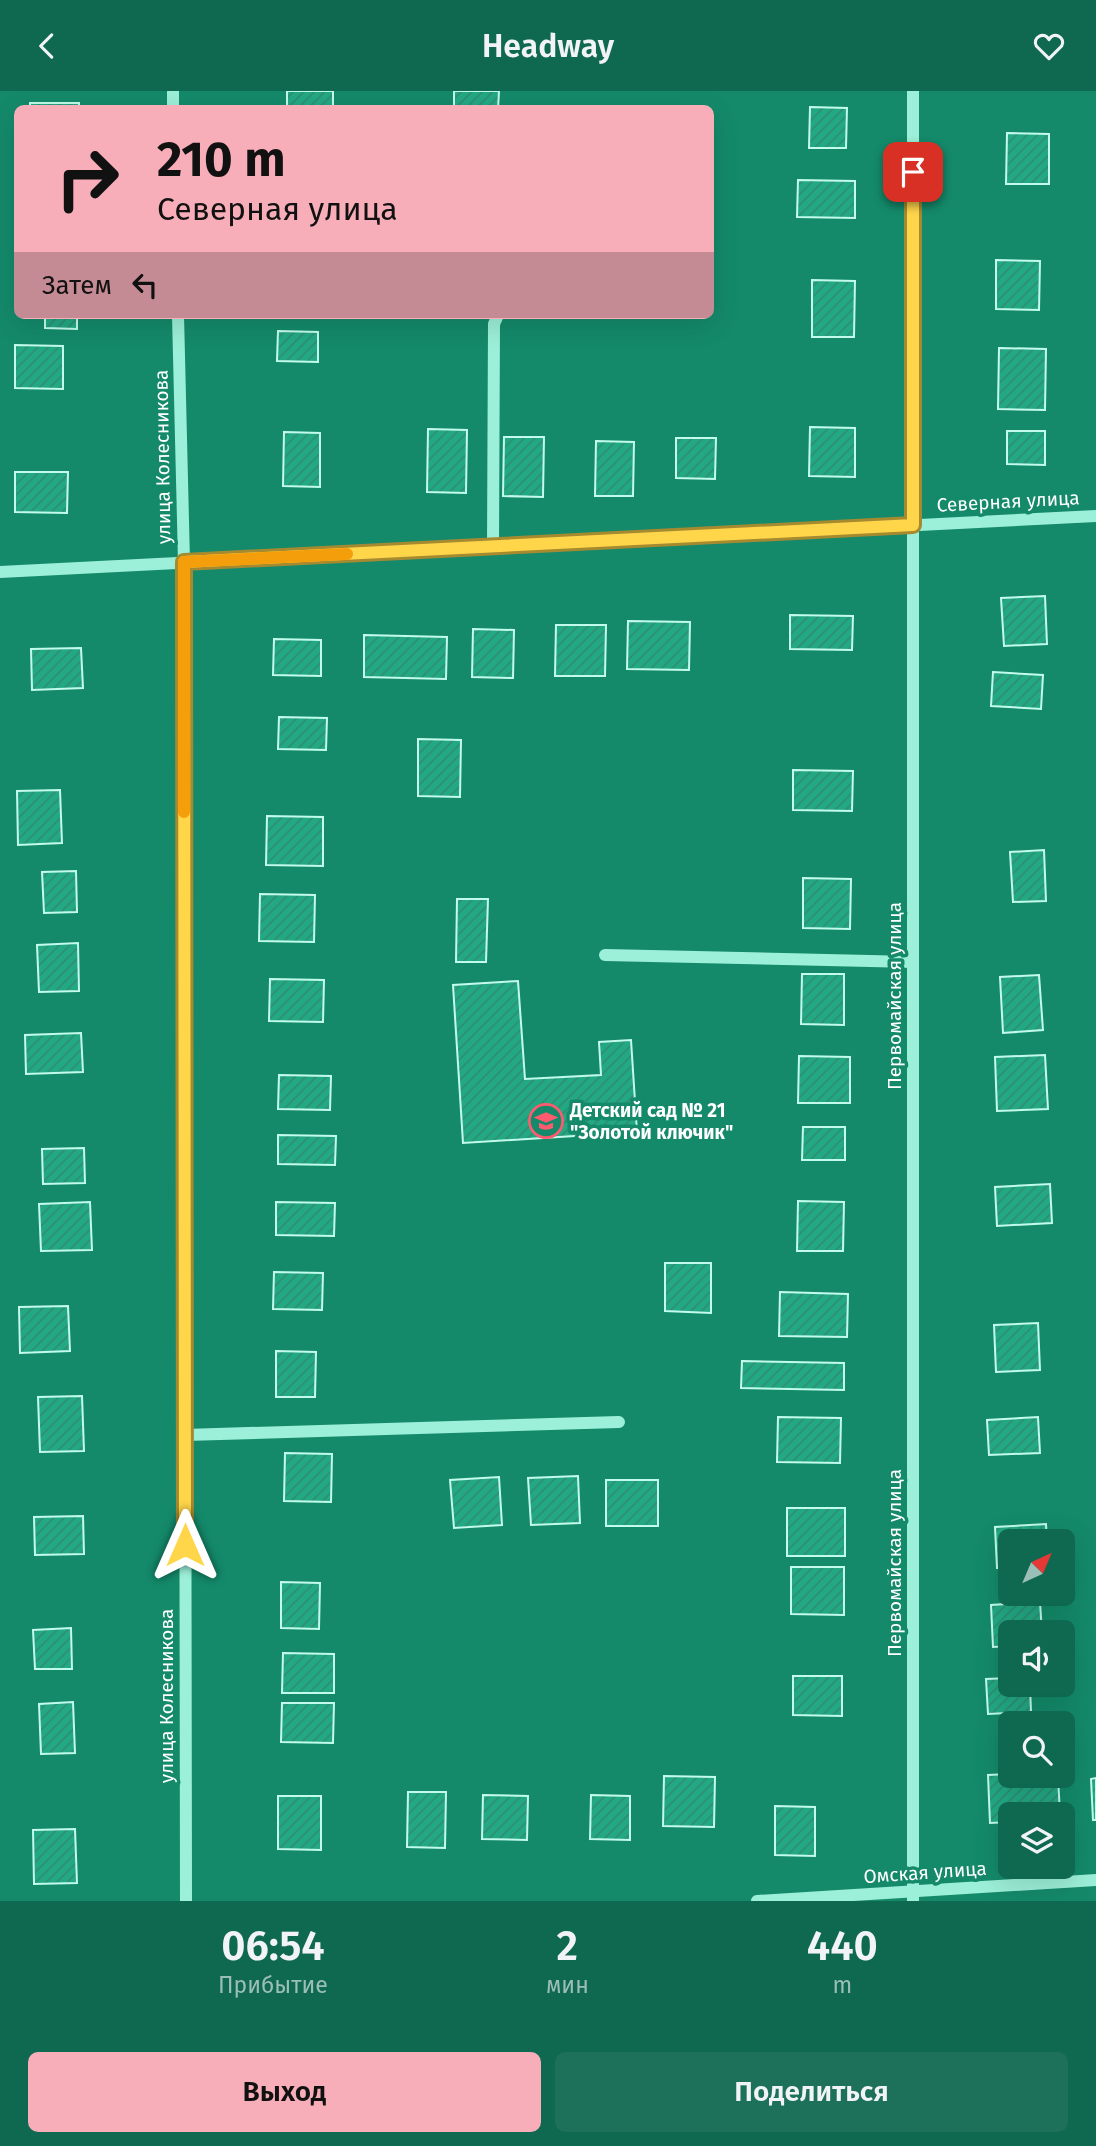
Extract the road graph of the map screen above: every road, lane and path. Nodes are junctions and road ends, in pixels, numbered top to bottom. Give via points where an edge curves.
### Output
1 (913, 91) edge
2 (178, 319) edge
3 (496, 319) edge
4 (1096, 516) edge
5 (913, 525) junction
6 (493, 546) junction
7 (184, 562) junction
8 (0, 572) edge
9 (605, 955) dead end
10 (913, 962) junction
11 (619, 1422) dead end
12 (185, 1435) junction
13 (1096, 1880) edge
14 (913, 1897) edge
15 (186, 1901) edge
16 (757, 1901) edge

1 - 5 street, Первомайская улица
2 - 7 street, улица Колесникова
3 - 6 street
4 - 5 street, Северная улица
5 - 6 street, Северная улица
5 - 10 street, Первомайская улица
6 - 7 street, Северная улица
7 - 8 street, Северная улица
7 - 12 street, улица Колесникова
9 - 10 street
10 - 14 street, Первомайская улица
11 - 12 street
12 - 15 street, улица Колесникова
13 - 14 street, Омская улица
14 - 16 street, Омская улица

